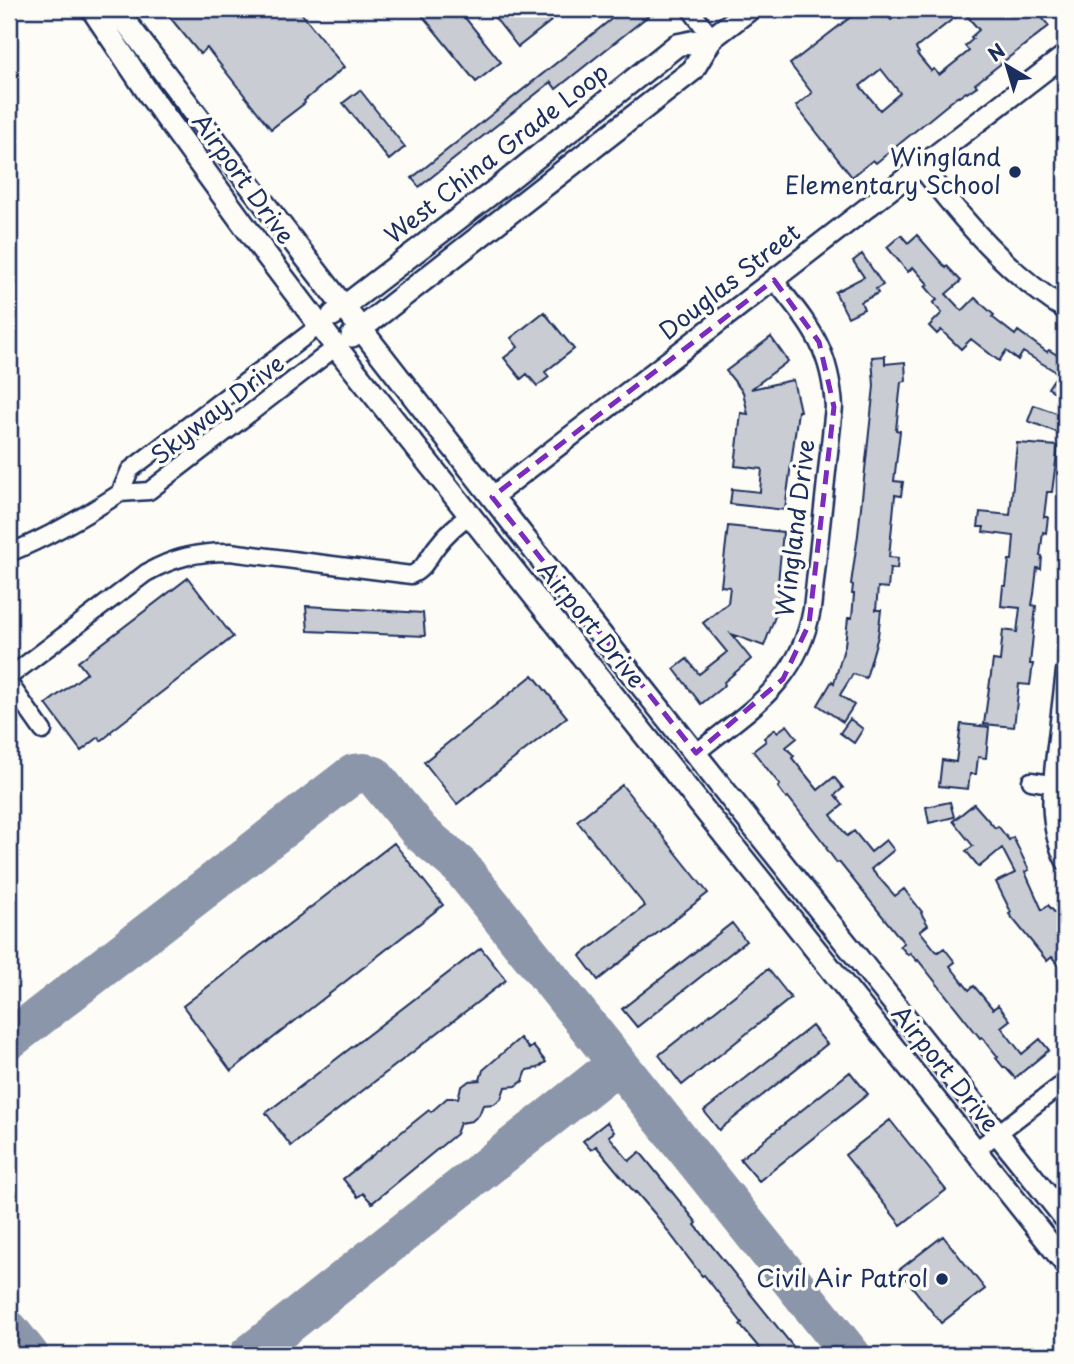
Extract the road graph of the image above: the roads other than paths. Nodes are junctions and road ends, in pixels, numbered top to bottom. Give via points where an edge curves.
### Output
1 (92, 9) edge
2 (116, 9) edge
3 (690, 9) edge
4 (750, 9) edge
5 (712, 38) junction
6 (1065, 55) edge
7 (921, 166) junction
8 (774, 280) junction
9 (344, 307) junction
10 (1065, 309) edge
11 (320, 325) junction
12 (361, 329) junction
13 (336, 348) junction
14 (120, 493) junction
15 (492, 497) junction
16 (470, 515) junction
17 (9, 553) edge
18 (568, 638) junction
19 (1065, 671) edge
20 (9, 677) edge
21 (9, 683) edge
22 (43, 731) dead end
23 (696, 753) junction
24 (1031, 781) dead end
25 (1051, 783) junction
26 (1065, 862) edge
27 (1065, 1082) edge
28 (998, 1133) junction
29 (976, 1150) junction
30 (1065, 1218) edge
31 (1065, 1263) edge

1 - 11 main road, Airport Drive via 151,97
2 - 9 main road, Airport Drive
3 - 5 street
4 - 5 main road, West China Grade Loop
5 - 9 main road, West China Grade Loop via 677,45
5 - 12 main road, West China Grade Loop via 693,71
6 - 7 street, Douglas Street
7 - 8 street, Douglas Street
7 - 10 street via 990,248
8 - 15 street, Douglas Street
8 - 23 street, Wingland Drive via 819,342 832,383 834,407 812,609 803,645 783,679
9 - 11 main road, West China Grade Loop
9 - 12 main road, Airport Drive
11 - 13 main road, Airport Drive
11 - 14 street, Skyway Drive via 130,470
12 - 13 main road, West China Grade Loop
12 - 15 main road, Airport Drive
13 - 14 street, Skyway Drive via 149,491
13 - 16 main road, Airport Drive
14 - 17 street, Skyway Drive via 83,517
15 - 23 main road, Airport Drive
16 - 18 main road, Airport Drive
16 - 20 street via 435,548 420,571 411,575 230,552 207,552 164,563
18 - 23 main road via 622,684 676,751
18 - 29 main road, Airport Drive
19 - 25 street
21 - 22 street
23 - 28 main road, Airport Drive
24 - 25 street
25 - 26 street via 1050,813
27 - 28 street
28 - 29 street
28 - 30 main road, Airport Drive
29 - 31 main road, Airport Drive

